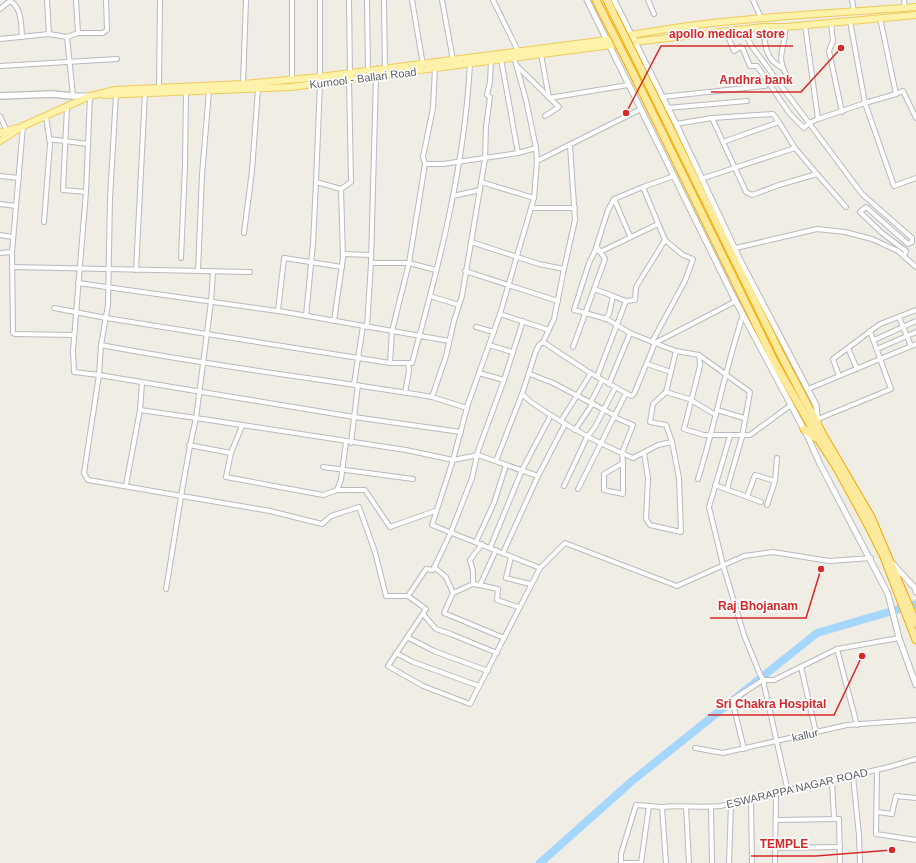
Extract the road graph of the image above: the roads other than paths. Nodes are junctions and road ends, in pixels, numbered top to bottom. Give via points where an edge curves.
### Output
1 (10, 0) edge
2 (47, 0) edge
3 (76, 0) edge
4 (106, 0) edge
5 (160, 0) edge
6 (246, 0) edge
7 (292, 0) edge
8 (320, 0) edge
9 (349, 0) edge
10 (367, 0) edge
11 (384, 0) edge
12 (412, 0) edge
13 (442, 0) edge
14 (493, 0) edge
15 (586, 0) edge
16 (596, 0) edge
17 (607, 0) edge
18 (614, 0) edge
19 (648, 0) edge
20 (753, 0) edge
21 (852, 0) edge
22 (904, 0) edge
23 (916, 7) edge
24 (905, 8) junction
25 (0, 9) edge
26 (854, 11) junction
27 (654, 14) dead end
28 (916, 15) edge
29 (761, 18) junction
30 (880, 18) junction
31 (850, 21) junction
32 (831, 23) junction
33 (805, 25) junction
34 (763, 27) junction
35 (785, 27) junction
36 (743, 29) junction
37 (78, 32) junction
38 (726, 32) junction
39 (49, 34) junction
40 (631, 35) junction
41 (22, 37) junction
42 (67, 37) junction
43 (0, 39) edge
44 (634, 42) junction
45 (609, 43) junction
46 (540, 53) junction
47 (516, 54) junction
48 (118, 59) dead end
49 (500, 59) junction
50 (453, 60) junction
51 (491, 60) junction
52 (69, 61) junction
53 (470, 63) junction
54 (423, 65) junction
55 (0, 66) edge
56 (517, 66) junction
57 (781, 67) junction
58 (435, 68) junction
59 (384, 70) junction
60 (368, 72) junction
61 (376, 76) junction
62 (349, 77) junction
63 (292, 80) junction
64 (320, 80) junction
65 (779, 83) junction
66 (243, 84) junction
67 (628, 85) junction
68 (765, 86) dead end
69 (159, 87) junction
70 (258, 89) junction
71 (186, 91) junction
72 (209, 91) junction
73 (145, 93) junction
74 (896, 94) junction
75 (116, 95) junction
76 (0, 96) edge
77 (73, 96) junction
78 (90, 96) junction
79 (662, 97) junction
80 (549, 98) junction
81 (747, 101) dead end
82 (865, 103) junction
83 (67, 107) junction
84 (667, 108) junction
85 (641, 109) junction
86 (842, 112) junction
87 (0, 116) edge
88 (46, 116) junction
89 (545, 116) dead end
90 (712, 118) junction
91 (916, 118) edge
92 (818, 119) junction
93 (779, 122) junction
94 (809, 123) junction
95 (676, 124) junction
96 (23, 126) junction
97 (0, 133) edge
98 (8, 133) junction
99 (49, 138) junction
100 (65, 140) junction
101 (0, 141) edge
102 (723, 142) junction
103 (88, 144) junction
104 (570, 144) junction
105 (536, 148) junction
106 (795, 148) junction
107 (518, 153) junction
108 (485, 159) junction
109 (460, 161) junction
110 (537, 161) junction
111 (425, 164) junction
112 (735, 168) junction
113 (817, 174) junction
114 (0, 176) edge
115 (674, 176) junction
116 (19, 178) junction
117 (916, 178) edge
118 (701, 179) junction
119 (316, 182) junction
120 (481, 182) junction
121 (643, 187) junction
122 (341, 189) junction
123 (480, 190) junction
124 (86, 192) junction
125 (453, 196) junction
126 (534, 198) junction
127 (614, 199) junction
128 (0, 204) edge
129 (16, 206) junction
130 (846, 207) dead end
131 (531, 208) junction
132 (575, 208) junction
133 (44, 222) dead end
134 (658, 224) junction
135 (244, 233) dead end
136 (0, 235) edge
137 (13, 236) junction
138 (630, 236) junction
139 (665, 240) junction
140 (470, 242) junction
141 (736, 248) junction
142 (597, 250) junction
143 (12, 252) junction
144 (0, 253) edge
145 (343, 254) junction
146 (371, 255) junction
147 (904, 256) junction
148 (181, 258) dead end
149 (517, 258) junction
150 (311, 263) junction
151 (371, 263) junction
152 (409, 263) junction
153 (12, 267) junction
154 (80, 267) junction
155 (342, 267) junction
156 (916, 267) edge
157 (108, 269) junction
158 (564, 269) junction
159 (136, 270) junction
160 (436, 270) junction
161 (198, 271) junction
162 (465, 271) junction
163 (213, 272) junction
164 (250, 272) dead end
165 (78, 283) junction
166 (509, 285) junction
167 (108, 287) junction
168 (594, 288) junction
169 (430, 296) junction
170 (613, 296) junction
171 (558, 301) junction
172 (626, 301) junction
173 (736, 301) junction
174 (211, 302) junction
175 (459, 305) junction
176 (54, 308) dead end
177 (916, 310) edge
178 (278, 311) junction
179 (76, 313) junction
180 (585, 313) junction
181 (500, 314) junction
182 (743, 315) junction
183 (306, 316) junction
184 (900, 317) junction
185 (106, 318) junction
186 (605, 319) junction
187 (334, 321) junction
188 (523, 321) junction
189 (916, 321) edge
190 (617, 326) junction
191 (903, 326) junction
192 (365, 327) junction
193 (476, 327) dead end
194 (549, 330) junction
195 (392, 331) junction
196 (870, 331) junction
197 (494, 332) junction
198 (916, 332) edge
199 (207, 333) junction
200 (630, 333) junction
201 (74, 335) junction
202 (419, 336) junction
203 (907, 337) junction
204 (874, 340) junction
205 (450, 341) junction
206 (543, 342) junction
207 (654, 343) junction
208 (916, 344) edge
209 (101, 345) junction
210 (489, 345) junction
211 (911, 346) junction
212 (573, 347) dead end
213 (848, 348) junction
214 (877, 349) junction
215 (676, 351) junction
216 (512, 352) junction
217 (699, 355) junction
218 (358, 357) junction
219 (881, 359) junction
220 (202, 362) junction
221 (390, 363) junction
222 (408, 363) junction
223 (647, 364) junction
224 (857, 369) junction
225 (671, 372) junction
226 (479, 373) junction
227 (591, 373) junction
228 (530, 374) junction
229 (725, 374) junction
230 (99, 375) junction
231 (839, 376) junction
232 (597, 377) junction
233 (504, 380) junction
234 (602, 380) junction
235 (142, 383) junction
236 (356, 384) junction
237 (609, 384) junction
238 (615, 388) junction
239 (808, 389) junction
240 (199, 391) junction
241 (405, 392) junction
242 (666, 392) junction
243 (626, 393) junction
244 (522, 394) junction
245 (577, 395) junction
246 (432, 397) junction
247 (691, 400) junction
248 (592, 402) junction
249 (790, 404) junction
250 (467, 408) junction
251 (604, 409) junction
252 (140, 410) junction
253 (716, 413) junction
254 (551, 415) junction
255 (614, 416) junction
256 (354, 417) junction
257 (196, 418) junction
258 (744, 418) junction
259 (563, 423) junction
260 (818, 423) junction
261 (242, 426) junction
262 (804, 429) junction
263 (575, 430) junction
264 (461, 432) junction
265 (712, 435) junction
266 (730, 436) junction
267 (587, 437) junction
268 (742, 437) junction
269 (819, 440) junction
270 (348, 442) junction
271 (672, 442) junction
272 (600, 443) junction
273 (189, 446) junction
274 (231, 453) junction
275 (622, 453) junction
276 (644, 453) junction
277 (478, 455) junction
278 (777, 458) dead end
279 (453, 460) junction
280 (496, 461) junction
281 (623, 463) junction
282 (506, 465) junction
283 (323, 467) dead end
284 (342, 470) junction
285 (522, 470) junction
286 (538, 476) junction
287 (413, 479) dead end
288 (698, 479) dead end
289 (775, 482) junction
290 (126, 485) junction
291 (715, 485) junction
292 (564, 486) dead end
293 (578, 489) dead end
294 (727, 489) junction
295 (337, 490) junction
296 (182, 496) junction
297 (747, 497) junction
298 (762, 502) dead end
299 (767, 505) dead end
300 (435, 511) junction
301 (451, 532) junction
302 (476, 542) junction
303 (482, 544) junction
304 (490, 548) junction
305 (496, 550) junction
306 (503, 553) junction
307 (511, 557) junction
308 (870, 558) junction
309 (892, 564) junction
310 (722, 565) junction
311 (434, 567) junction
312 (540, 568) junction
313 (473, 584) junction
314 (530, 584) junction
315 (480, 585) junction
316 (898, 586) junction
317 (166, 589) dead end
318 (915, 590) edge
319 (453, 593) junction
320 (408, 596) junction
321 (518, 607) junction
322 (423, 614) junction
323 (913, 621) edge
324 (407, 638) junction
325 (504, 638) junction
326 (899, 638) junction
327 (916, 640) edge
328 (837, 649) junction
329 (396, 653) junction
330 (497, 653) junction
331 (800, 667) junction
332 (488, 671) junction
333 (763, 680) junction
334 (916, 685) edge
335 (479, 686) junction
336 (916, 720) edge
337 (856, 725) junction
338 (816, 732) junction
339 (776, 742) junction
340 (695, 748) dead end
341 (744, 749) junction
342 (916, 759) edge
343 (877, 770) junction
344 (853, 776) junction
345 (832, 781) junction
346 (788, 792) junction
347 (776, 794) junction
348 (916, 798) edge
349 (751, 799) junction
350 (731, 804) junction
351 (649, 806) junction
352 (662, 807) junction
353 (711, 807) junction
354 (686, 808) junction
355 (877, 812) junction
356 (839, 819) junction
357 (776, 820) junction
358 (916, 840) edge
359 (840, 847) junction
360 (775, 848) junction
361 (621, 863) edge
362 (642, 863) edge
363 (666, 863) edge
364 (689, 863) edge
365 (712, 863) edge
366 (729, 863) edge
367 (752, 863) edge
368 (775, 863) edge
369 (840, 863) edge
370 (860, 863) edge

1 - 25 street
1 - 41 street via 20,13
2 - 39 street
3 - 37 street
4 - 37 street via 108,30 103,33
5 - 69 street
6 - 66 street
7 - 63 street
8 - 64 street
9 - 62 street
10 - 60 street
11 - 59 street
12 - 54 street
13 - 50 street
14 - 47 street
15 - 45 street
16 - 269 highway, bridge via 775,363
17 - 260 highway, bridge via 782,357
18 - 40 street
19 - 27 street
20 - 29 street
21 - 26 street
22 - 24 street
23 - 24 main road
24 - 26 main road
26 - 29 main road
28 - 30 main road, Kurnool - Ballari Road
29 - 40 main road
30 - 31 main road, Kurnool - Ballari Road
30 - 74 street
31 - 32 main road, Kurnool - Ballari Road
31 - 82 street
32 - 33 main road, Kurnool - Ballari Road
32 - 86 street via 833,41 829,51
33 - 35 main road, Kurnool - Ballari Road
33 - 92 street
34 - 35 main road, Kurnool - Ballari Road
34 - 36 main road, Kurnool - Ballari Road
34 - 57 street via 772,63
35 - 57 street
36 - 38 main road, Kurnool - Ballari Road
36 - 65 street via 751,45
37 - 42 street
38 - 44 main road, Kurnool - Ballari Road
38 - 94 street via 734,51 740,47 743,49 750,66 757,66 790,114 804,128
39 - 41 street
39 - 42 street
40 - 44 street
40 - 45 main road
41 - 43 street
42 - 52 street
44 - 45 main road, Kurnool - Ballari Road
44 - 79 street
45 - 46 main road, Kurnool - Ballari Road
45 - 47 main road, Kurnool - Ballari Road
45 - 67 street
46 - 47 main road, Kurnool - Ballari Road
46 - 80 street
47 - 49 main road, Kurnool - Ballari Road
47 - 50 main road, Kurnool - Ballari Road
47 - 56 street
48 - 52 street
49 - 51 main road, Kurnool - Ballari Road
49 - 107 street
50 - 54 main road, Kurnool - Ballari Road
51 - 53 main road, Kurnool - Ballari Road
51 - 108 street
52 - 55 street
52 - 77 street
53 - 58 main road, Kurnool - Ballari Road
53 - 109 street
54 - 59 main road, Kurnool - Ballari Road
56 - 80 street
56 - 105 street
57 - 65 street via 787,76
58 - 61 main road, Kurnool - Ballari Road
58 - 111 street via 433,108 423,157
59 - 60 main road, Kurnool - Ballari Road
60 - 62 main road, Kurnool - Ballari Road
61 - 62 main road, Kurnool - Ballari Road
61 - 146 street
62 - 64 main road, Kurnool - Ballari Road
62 - 122 street via 351,182
63 - 64 main road, Kurnool - Ballari Road
63 - 66 main road, Kurnool - Ballari Road
64 - 70 main road, Kurnool - Ballari Road
64 - 119 street
65 - 94 street
66 - 69 main road, Kurnool - Ballari Road
67 - 80 street
67 - 85 street
68 - 79 street
69 - 78 main road, Kurnool - Ballari Road via 115,90
70 - 72 main road, Kurnool - Ballari Road
70 - 135 street
71 - 72 main road, Kurnool - Ballari Road
71 - 73 main road, Kurnool - Ballari Road
71 - 148 street via 186,166
72 - 161 street
73 - 75 main road, Kurnool - Ballari Road
73 - 159 street
74 - 82 street
74 - 91 street via 903,91
75 - 78 main road, Kurnool - Ballari Road
75 - 157 street
76 - 77 main road
77 - 78 street
78 - 83 main road, Kurnool - Ballari Road
78 - 103 street
79 - 84 street
80 - 89 street via 559,107
81 - 84 street
82 - 86 street
82 - 117 street via 894,186
83 - 88 main road, Kurnool - Ballari Road
83 - 100 street
84 - 95 street
85 - 104 street
85 - 115 street
86 - 92 street
87 - 98 street
88 - 96 main road, Kurnool - Ballari Road
88 - 99 street
90 - 93 street via 773,114
90 - 95 street
90 - 102 street
92 - 94 street
93 - 102 street
93 - 106 street
94 - 147 street via 862,194 912,238 912,242 908,244 866,207 860,212 906,251
95 - 118 street
96 - 98 main road, Kurnool - Ballari Road
96 - 116 street
97 - 98 main road
98 - 101 main road, Kurnool - Ballari Road
99 - 100 street
99 - 133 street
100 - 103 street
100 - 124 street via 63,190
102 - 112 street
103 - 124 street
104 - 110 street
104 - 132 street
105 - 107 street
105 - 110 street
106 - 112 street
106 - 113 street
107 - 108 street
108 - 109 street
108 - 120 street
109 - 111 street
109 - 125 street
110 - 126 street
111 - 152 street
112 - 113 street via 746,192 752,195
112 - 118 street
113 - 130 street
114 - 116 street
115 - 121 street
115 - 173 street
116 - 129 street
118 - 141 street
119 - 122 street
119 - 150 street
120 - 123 street
120 - 126 street
121 - 127 street
121 - 134 street
122 - 145 street
123 - 125 street
123 - 140 street
124 - 154 street
125 - 160 street
126 - 131 street
127 - 138 street
127 - 142 street via 608,210
128 - 129 street
129 - 137 street
131 - 132 street
131 - 149 street
132 - 158 street via 575,220
134 - 138 street
134 - 139 street
136 - 137 street
137 - 143 street
138 - 142 street
139 - 172 street via 636,287 635,300
139 - 207 street via 682,255 693,259 685,281
140 - 149 street
140 - 162 street
141 - 147 street via 817,229 845,232 872,239
141 - 239 street
142 - 168 street via 605,259
142 - 180 street via 589,263 574,310
143 - 144 street
143 - 153 street
145 - 146 street
145 - 155 street
146 - 151 street
147 - 156 street
149 - 158 street
149 - 166 street
150 - 155 street
150 - 178 street via 284,258
150 - 183 street
151 - 152 street
151 - 192 street
152 - 160 street
152 - 195 street
153 - 154 street
153 - 201 street via 13,333
154 - 157 street
154 - 165 street
155 - 187 street
157 - 159 street
157 - 167 street
158 - 171 street
159 - 161 street
160 - 169 street
161 - 163 street
162 - 166 street
162 - 175 street
163 - 164 street
163 - 174 street
165 - 167 street
165 - 179 street
166 - 171 street
166 - 181 street
167 - 174 street
167 - 185 street
168 - 170 street
168 - 180 street
169 - 175 street
169 - 202 street
170 - 172 street
170 - 186 street via 609,314
171 - 194 street
172 - 190 street
173 - 182 street
173 - 207 street
174 - 178 street
174 - 199 street
175 - 205 street
176 - 179 street
177 - 184 street
178 - 183 street
179 - 185 street
179 - 201 street
180 - 186 street
180 - 212 street
181 - 188 street
181 - 197 street
182 - 229 street
182 - 249 street
183 - 187 street
184 - 191 street
184 - 196 street via 880,324
185 - 199 street
185 - 209 street
186 - 190 street
187 - 192 street
188 - 194 street
188 - 216 street
189 - 191 street
190 - 200 street
190 - 232 street
191 - 203 street
191 - 204 street
192 - 195 street
192 - 218 street
193 - 197 street
194 - 206 street
195 - 202 street
195 - 221 street
196 - 204 street
196 - 213 street
197 - 210 street
198 - 203 street
199 - 218 street
199 - 220 street
200 - 207 street
200 - 237 street
201 - 230 street via 74,372
202 - 205 street
202 - 222 street via 412,363
203 - 211 street
203 - 214 street
204 - 214 street
205 - 246 street
206 - 227 street
206 - 228 street via 536,351
207 - 215 street
207 - 223 street
208 - 211 street
209 - 220 street
209 - 230 street
210 - 216 street
210 - 226 street
211 - 219 street
213 - 224 street
213 - 231 street via 833,359
214 - 219 street
215 - 217 street
215 - 225 street
216 - 233 street
217 - 229 street
217 - 247 street via 700,366
218 - 221 street
218 - 236 street
219 - 224 street
219 - 260 street via 891,389
220 - 236 street
220 - 240 street
221 - 222 street
222 - 241 street
223 - 225 street
223 - 243 street via 634,394 631,396
224 - 231 street
225 - 242 street
226 - 233 street
226 - 250 street
227 - 232 street
227 - 245 street
228 - 244 street
228 - 245 street
229 - 253 street
229 - 258 street via 750,392
230 - 235 street
230 - 290 street via 84,473 88,480
231 - 239 street
232 - 234 street
233 - 277 street
234 - 237 street
234 - 248 street
235 - 240 street
235 - 252 street
236 - 241 street
236 - 256 street
237 - 238 street
238 - 243 street
238 - 251 street
239 - 260 street via 816,405
240 - 256 street
240 - 257 street
241 - 246 street
242 - 247 street
242 - 271 street via 653,404 650,422 666,425
243 - 255 street
244 - 254 street via 534,406
244 - 280 street
245 - 248 street
245 - 259 street
246 - 250 street
247 - 253 street
247 - 265 street via 684,429
248 - 251 street
248 - 263 street
249 - 262 street
249 - 268 street via 750,436
250 - 264 street
251 - 255 street
251 - 267 street
252 - 257 street
252 - 290 street
253 - 258 street
253 - 265 street
254 - 259 street
254 - 285 street
255 - 272 street
255 - 275 street via 633,425
256 - 264 street
256 - 270 street
257 - 261 street
257 - 273 street
258 - 268 street
259 - 263 street
259 - 286 street
260 - 309 highway via 871,517
261 - 270 street
261 - 274 street
262 - 269 highway
262 - 308 street
263 - 267 street
264 - 279 street
265 - 266 street
265 - 288 street
266 - 268 street
266 - 291 street
267 - 272 street
267 - 292 street
268 - 294 street
269 - 316 highway via 868,525
270 - 279 street
270 - 284 street
271 - 276 street
271 - 276 street via 679,478 682,532 650,525 646,519 648,478
272 - 275 street
272 - 293 street
273 - 274 street
273 - 296 street
274 - 295 street via 226,477 323,495
275 - 276 street via 633,458
275 - 281 street
277 - 279 street
277 - 280 street
277 - 301 street
278 - 289 street
279 - 300 street
280 - 282 street
281 - 281 street via 623,494 604,490 604,474
282 - 285 street
282 - 302 street via 494,503
283 - 284 street
284 - 287 street
284 - 295 street
285 - 286 street
285 - 304 street
286 - 306 street
289 - 297 street via 755,475
289 - 299 street
290 - 296 street
291 - 294 street
291 - 310 street via 709,507
294 - 297 street
295 - 300 street via 368,491 390,528
296 - 317 street
296 - 320 street via 270,511 322,524 331,516 359,507 375,552 386,596
297 - 298 street
300 - 301 street via 432,525
301 - 302 street
301 - 311 street
302 - 303 street
303 - 304 street
303 - 313 street via 470,560
304 - 305 street
305 - 306 street
305 - 315 street
306 - 307 street
307 - 312 street
307 - 314 street via 506,578
308 - 310 street via 829,561 774,552 744,556
308 - 326 street via 888,594
309 - 316 highway
309 - 318 street
310 - 312 street via 677,586 565,543
310 - 333 street via 744,635
311 - 319 street via 446,577
311 - 320 street via 433,570 426,569
312 - 314 street
313 - 315 street
313 - 319 street
314 - 321 street
315 - 321 street via 498,589 497,600
316 - 323 highway
319 - 325 street via 444,613
320 - 322 street via 426,610
321 - 325 street
322 - 324 street
322 - 330 street via 436,630
323 - 327 highway
324 - 329 street
324 - 332 street
325 - 330 street
326 - 328 street
326 - 334 street
328 - 331 street
328 - 337 street
329 - 335 street via 413,662
329 - 335 street via 388,666 422,686 470,704
330 - 332 street
331 - 333 street via 774,680
331 - 338 street
332 - 335 street
333 - 339 street
333 - 341 street via 732,700
336 - 337 street, kallur
337 - 338 street, kallur
338 - 339 street, kallur
339 - 341 street, kallur
339 - 346 street
340 - 341 street, kallur via 722,753
342 - 343 street, ESWARAPPA NAGAR ROAD
343 - 344 street, ESWARAPPA NAGAR ROAD
343 - 355 street
344 - 345 street, ESWARAPPA NAGAR ROAD
344 - 370 street
345 - 346 street, ESWARAPPA NAGAR ROAD
345 - 356 street via 834,818
346 - 347 street, ESWARAPPA NAGAR ROAD
347 - 349 street, ESWARAPPA NAGAR ROAD
347 - 357 street
348 - 355 street via 896,796 892,814
349 - 350 street, ESWARAPPA NAGAR ROAD
349 - 367 street
350 - 353 street, ESWARAPPA NAGAR ROAD
350 - 366 street
351 - 352 street
351 - 361 street via 636,805 621,854
351 - 362 street
352 - 354 street, ESWARAPPA NAGAR ROAD via 676,805
352 - 363 street
353 - 354 street, ESWARAPPA NAGAR ROAD
353 - 365 street
354 - 364 street
355 - 358 street via 876,834
356 - 357 street
356 - 359 street
357 - 360 street
359 - 360 street
359 - 369 street
360 - 368 street
361 - 362 street

